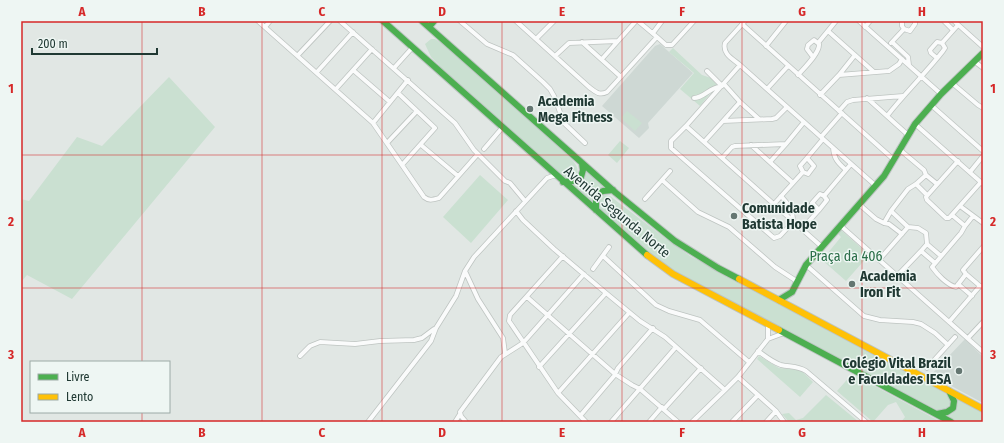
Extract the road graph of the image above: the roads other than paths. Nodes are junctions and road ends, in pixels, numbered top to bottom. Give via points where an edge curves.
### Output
1 (258, 21) edge
2 (270, 21) edge
3 (330, 21) edge
4 (340, 21) edge
5 (383, 21) edge
6 (422, 21) edge
7 (434, 21) edge
8 (460, 21) edge
9 (554, 21) edge
10 (637, 21) edge
11 (662, 21) edge
12 (694, 21) edge
13 (786, 21) edge
14 (836, 21) edge
15 (859, 21) edge
16 (870, 21) edge
17 (902, 21) edge
18 (915, 21) edge
19 (944, 21) edge
20 (954, 21) edge
21 (518, 22) edge
22 (743, 23) edge
23 (958, 25) junction
24 (265, 27) junction
25 (428, 27) junction
26 (865, 27) junction
27 (904, 29) junction
28 (953, 30) junction
29 (828, 31) junction
30 (353, 32) junction
31 (653, 33) junction
32 (657, 37) junction
33 (536, 39) junction
34 (618, 41) junction
35 (582, 42) junction
36 (892, 42) junction
37 (818, 43) junction
38 (942, 43) junction
39 (766, 46) junction
40 (888, 46) junction
41 (983, 47) edge
42 (412, 48) junction
43 (372, 49) junction
44 (983, 53) edge
45 (298, 55) junction
46 (855, 55) junction
47 (555, 56) junction
48 (813, 57) junction
49 (937, 58) junction
50 (602, 59) junction
51 (902, 59) junction
52 (974, 61) junction
53 (740, 65) junction
54 (908, 65) junction
55 (788, 66) junction
56 (394, 68) junction
57 (983, 68) edge
58 (353, 70) junction
59 (707, 71) dead end
60 (317, 72) junction
61 (874, 72) junction
62 (798, 75) junction
63 (838, 75) junction
64 (621, 76) junction
65 (922, 76) junction
66 (408, 80) junction
67 (952, 83) junction
68 (722, 86) junction
69 (336, 89) junction
70 (767, 89) junction
71 (398, 93) junction
72 (941, 94) junction
73 (820, 95) junction
74 (903, 96) junction
75 (694, 98) dead end
76 (867, 98) junction
77 (390, 102) junction
78 (740, 102) junction
79 (931, 105) junction
80 (787, 107) junction
81 (983, 108) edge
82 (418, 111) junction
83 (840, 112) junction
84 (887, 116) junction
85 (759, 119) junction
86 (723, 121) junction
87 (804, 122) junction
88 (373, 123) junction
89 (915, 124) junction
90 (686, 126) junction
91 (502, 128) junction
92 (908, 135) junction
93 (822, 138) junction
94 (704, 142) junction
95 (387, 143) junction
96 (585, 143) dead end
97 (786, 144) junction
98 (421, 145) junction
99 (751, 145) junction
100 (833, 147) junction
101 (484, 149) dead end
102 (899, 149) junction
103 (983, 151) edge
104 (477, 154) junction
105 (983, 156) edge
106 (722, 158) junction
107 (807, 158) junction
108 (893, 159) junction
109 (958, 161) junction
110 (770, 162) junction
111 (582, 163) junction
112 (852, 164) junction
113 (402, 166) junction
114 (548, 168) junction
115 (846, 170) junction
116 (670, 171) dead end
117 (803, 172) junction
118 (970, 172) junction
119 (556, 175) junction
120 (926, 175) junction
121 (458, 176) junction
122 (546, 178) junction
123 (662, 180) junction
124 (563, 182) junction
125 (793, 183) junction
126 (982, 183) edge
127 (916, 184) junction
128 (937, 184) junction
129 (876, 186) junction
130 (613, 190) junction
131 (927, 195) junction
132 (781, 196) junction
133 (824, 196) junction
134 (645, 199) dead end
135 (525, 200) junction
136 (774, 204) junction
137 (860, 205) junction
138 (960, 206) junction
139 (596, 210) junction
140 (819, 210) junction
141 (890, 211) junction
142 (516, 212) junction
143 (952, 215) junction
144 (973, 216) junction
145 (793, 222) junction
146 (983, 222) edge
147 (884, 223) junction
148 (841, 226) junction
149 (965, 226) junction
150 (908, 228) junction
151 (802, 229) junction
152 (902, 234) junction
153 (927, 244) junction
154 (609, 247) dead end
155 (822, 247) junction
156 (983, 247) edge
157 (921, 251) junction
158 (563, 256) junction
159 (603, 256) junction
160 (941, 256) junction
161 (879, 260) junction
162 (935, 263) junction
163 (806, 265) junction
164 (593, 269) dead end
165 (465, 271) junction
166 (584, 274) junction
167 (966, 274) junction
168 (898, 276) junction
169 (798, 282) junction
170 (958, 284) junction
171 (981, 287) edge
172 (792, 292) junction
173 (606, 293) junction
174 (527, 296) junction
175 (972, 296) junction
176 (779, 300) junction
177 (792, 307) junction
178 (629, 313) junction
179 (548, 315) junction
180 (950, 322) junction
181 (983, 322) edge
182 (768, 324) junction
183 (436, 328) junction
184 (653, 328) junction
185 (786, 333) junction
186 (569, 334) junction
187 (955, 337) dead end
188 (968, 338) junction
189 (768, 339) junction
190 (523, 343) junction
191 (948, 345) junction
192 (676, 347) junction
193 (758, 352) junction
194 (983, 352) edge
195 (505, 353) junction
196 (592, 354) junction
197 (300, 356) dead end
198 (749, 362) junction
199 (539, 367) junction
200 (701, 368) junction
201 (928, 368) dead end
202 (615, 374) junction
203 (738, 377) junction
204 (640, 389) junction
205 (725, 390) junction
206 (949, 391) junction
207 (558, 393) junction
208 (758, 395) junction
209 (663, 408) junction
210 (983, 409) edge
211 (776, 411) junction
212 (460, 414) junction
213 (937, 414) junction
214 (857, 415) junction
215 (580, 416) junction
216 (368, 422) edge
217 (455, 422) edge
218 (466, 422) edge
219 (586, 422) edge
220 (612, 422) edge
221 (649, 422) edge
222 (678, 422) edge
223 (692, 422) edge
224 (732, 422) edge
225 (766, 422) edge
226 (784, 422) edge
227 (859, 422) edge
228 (866, 422) edge
229 (951, 422) edge

1 - 24 street
2 - 24 street
3 - 45 street
4 - 30 street
5 - 42 main road, Avenida Segunda Norte
6 - 25 main road, Avenida Segunda Norte
7 - 25 main road
8 - 96 street via 487,44 513,55 543,82 554,96 564,123
9 - 33 street
10 - 31 street
10 - 34 street
11 - 31 street
12 - 32 street via 672,45 666,45
13 - 39 street
14 - 29 street
15 - 26 street
16 - 26 street
17 - 27 street
18 - 27 street via 910,31
19 - 28 street
20 - 23 street
21 - 33 street
22 - 39 street
22 - 53 street via 725,43 724,48
23 - 28 street
23 - 41 street
24 - 45 street
25 - 111 main road, Avenida Segunda Norte
26 - 40 street
27 - 36 street
28 - 38 street
29 - 37 street
29 - 46 street
30 - 43 street
30 - 60 street
31 - 32 street
32 - 64 street
33 - 47 street
34 - 35 street
34 - 50 street
35 - 47 street via 567,44
35 - 50 street
36 - 40 street
36 - 54 street via 908,57
37 - 48 street via 819,48
37 - 48 street via 812,40 807,47
38 - 49 street via 944,48
38 - 49 street via 937,42 930,50
39 - 55 street
40 - 51 street
42 - 56 street
42 - 91 main road, Avenida Segunda Norte
43 - 56 street
43 - 58 street
44 - 52 main road
45 - 60 street
46 - 61 street
46 - 63 street
47 - 64 street via 598,94 607,92
48 - 62 street
49 - 65 street
50 - 64 street
51 - 54 street
51 - 61 street via 889,71
52 - 57 street
52 - 67 main road
53 - 68 street
53 - 70 street
54 - 65 street
55 - 62 street
55 - 70 street
56 - 66 street
58 - 69 street
58 - 77 street
59 - 68 street
60 - 69 street
61 - 63 street
62 - 73 street
63 - 73 street
65 - 72 street
65 - 74 street
66 - 71 street
66 - 104 street via 455,123
67 - 72 main road
67 - 81 street
68 - 75 street
68 - 78 street
68 - 90 street
69 - 88 street
70 - 80 street
71 - 77 street
71 - 82 street
72 - 79 main road
73 - 83 street
74 - 76 street
74 - 84 street
76 - 83 street via 849,101
76 - 84 street
77 - 88 street
78 - 85 street
78 - 86 street
79 - 89 main road
79 - 103 street
80 - 85 street via 774,119
80 - 87 street
82 - 95 street
82 - 98 street via 435,128
83 - 93 street
83 - 108 street
84 - 92 street
85 - 86 street
86 - 94 street
87 - 93 street
87 - 97 street
88 - 95 street
89 - 92 main road
89 - 109 street
90 - 94 street
90 - 145 street via 671,143 671,148 676,153 771,237 780,236
91 - 101 street
91 - 114 main road, Avenida Segunda Norte
92 - 102 main road
93 - 100 street
93 - 107 street
94 - 106 street
95 - 113 street
97 - 99 street
97 - 110 street
98 - 113 street
98 - 121 street
99 - 106 street via 732,147
99 - 110 street
100 - 112 street
100 - 115 street via 836,161
102 - 108 main road
102 - 120 street via 924,170
104 - 121 street
104 - 135 street
105 - 118 street
106 - 136 street
107 - 117 street via 800,166
107 - 117 street via 814,167 808,174
108 - 129 main road
109 - 118 street
109 - 128 street
110 - 125 street
111 - 124 main road via 581,177
111 - 130 main road, Avenida Segunda Norte
112 - 115 street
112 - 129 street
113 - 121 street via 428,200 439,198
114 - 119 main road, Avenida Segunda Norte
114 - 122 street
115 - 133 street
116 - 123 street
117 - 125 street
118 - 126 street
119 - 122 street
119 - 124 main road, Avenida Segunda Norte
120 - 127 street
120 - 128 street
122 - 135 street
123 - 134 street
123 - 169 street via 698,212 729,227 775,267
124 - 139 main road, Avenida Segunda Norte
125 - 132 street
126 - 138 street
127 - 131 street
127 - 141 street via 908,189
128 - 131 street
129 - 137 main road
130 - 139 main road via 597,195
130 - 176 main road, Avenida Segunda Norte via 686,249
131 - 143 street via 927,200 946,218
132 - 136 street
132 - 145 street via 792,209
133 - 140 street via 827,201
133 - 140 street via 819,195 812,202
135 - 142 street
136 - 145 street
137 - 147 street
137 - 148 main road
138 - 143 street
138 - 144 street
139 - 182 main road, Avenida Segunda Norte via 642,251 673,274
140 - 151 street
141 - 147 street
141 - 150 street
142 - 158 street
142 - 165 street via 474,257
143 - 149 street
144 - 146 street
144 - 149 street
145 - 151 street
147 - 152 street
148 - 155 main road
148 - 161 street
149 - 160 street
150 - 152 street
150 - 153 street via 918,228 926,233
151 - 155 street
152 - 161 street
153 - 157 street
153 - 160 street
154 - 159 street
155 - 163 main road
156 - 167 street via 963,270
157 - 162 street
157 - 168 street
158 - 166 street
158 - 174 street
159 - 164 street
159 - 198 street via 656,305 700,320
160 - 162 street
161 - 168 street
162 - 170 street via 932,268 942,278 954,286
163 - 169 main road
163 - 191 street via 864,316 921,324
165 - 183 street via 456,296
165 - 195 street via 478,299 503,338
166 - 173 street
166 - 179 street
167 - 170 street
167 - 171 street
168 - 180 street
169 - 172 main road
170 - 175 street
171 - 175 street
172 - 176 main road
172 - 177 main road
173 - 178 street
173 - 186 street
174 - 179 street
174 - 190 street via 509,318
175 - 180 street
176 - 177 main road, Avenida Segunda Norte
177 - 206 main road, Avenida Segunda Norte
178 - 184 street
178 - 196 street
179 - 186 street
179 - 190 street
180 - 188 street
181 - 188 street
182 - 185 main road, Avenida Segunda Norte
182 - 189 street
183 - 197 street via 422,338 414,340 355,344 320,342 310,346
183 - 216 street via 430,341
184 - 192 street
184 - 202 street
185 - 189 street
185 - 213 main road, Avenida Segunda Norte
186 - 196 street
186 - 199 street
187 - 191 street
188 - 194 street
189 - 193 street
190 - 195 street
190 - 199 street
191 - 201 street
192 - 200 street
192 - 204 street
193 - 198 street
193 - 214 street via 780,365 798,367 806,371
195 - 212 street
196 - 202 street
196 - 207 street
198 - 203 street
199 - 207 street
200 - 205 street
200 - 209 street
202 - 204 street
202 - 215 street
203 - 205 street
203 - 208 street
204 - 209 street
204 - 220 street
205 - 223 street
206 - 210 main road, Avenida Segunda Norte
206 - 213 main road via 954,401 953,408
207 - 215 street
208 - 211 street
208 - 224 street
209 - 221 street
209 - 222 street
211 - 225 street
211 - 226 street
212 - 217 street
212 - 218 street
213 - 229 main road, Avenida Segunda Norte
214 - 227 street
214 - 228 street
215 - 219 street

